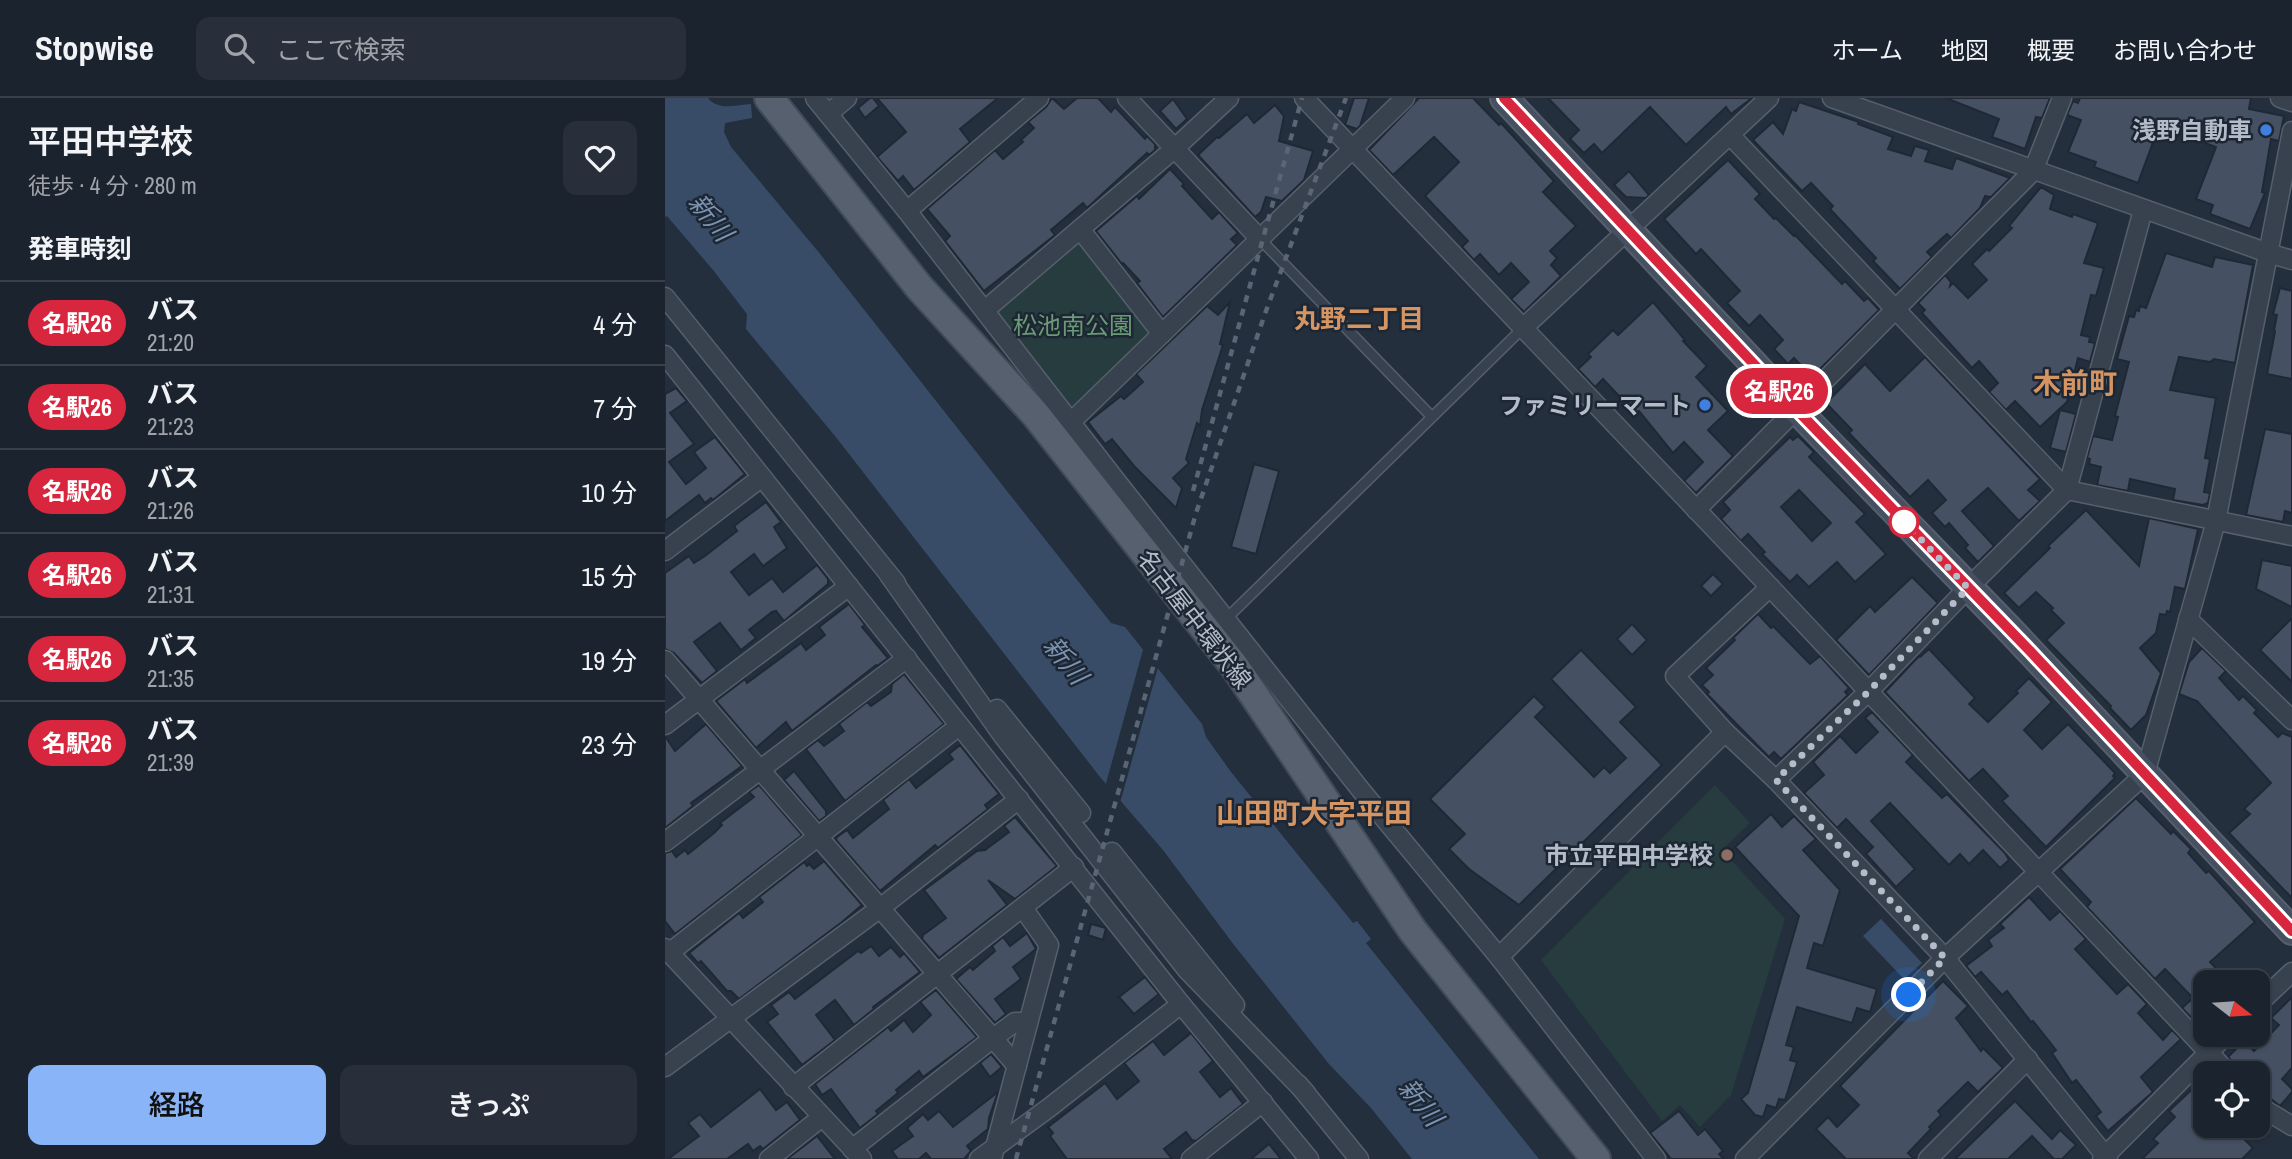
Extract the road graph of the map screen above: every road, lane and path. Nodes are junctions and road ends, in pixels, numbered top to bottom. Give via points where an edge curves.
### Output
1 (769, 98) edge
2 (815, 98) edge
3 (847, 98) edge
4 (1039, 98) edge
5 (1127, 98) edge
6 (1229, 98) edge
7 (1304, 98) edge
8 (1405, 98) edge
9 (1504, 98) edge
10 (1769, 98) edge
11 (1832, 98) edge
12 (2062, 98) edge
13 (2280, 98) edge
14 (2292, 102) edge
15 (828, 114) junction
16 (2292, 131) edge
17 (1730, 135) junction
18 (1174, 149) junction
19 (1353, 149) junction
20 (2033, 171) junction
21 (2143, 210) junction
22 (907, 211) junction
23 (1080, 229) junction
24 (1630, 230) junction
25 (1260, 239) junction
26 (2268, 253) junction
27 (2292, 260) edge
28 (665, 298) edge
29 (985, 310) junction
30 (1896, 310) junction
31 (1522, 329) junction
32 (1162, 334) junction
33 (669, 368) edge
34 (1797, 410) junction
35 (1432, 417) junction
36 (1071, 422) junction
37 (762, 477) junction
38 (2067, 490) junction
39 (1696, 510) junction
40 (2217, 522) junction
41 (2292, 536) edge
42 (665, 551) edge
43 (889, 575) junction
44 (849, 586) junction
45 (1770, 587) junction
46 (1968, 588) junction
47 (1226, 619) junction
48 (2188, 619) junction
49 (907, 658) junction
50 (665, 660) edge
51 (1869, 691) junction
52 (699, 699) junction
53 (2292, 720) edge
54 (665, 725) edge
55 (959, 726) junction
56 (1725, 732) junction
57 (759, 770) junction
58 (2145, 774) junction
59 (1776, 780) junction
60 (1019, 799) junction
61 (1081, 813) dead end
62 (818, 838) junction
63 (665, 842) edge
64 (1112, 852) dead end
65 (1074, 867) junction
66 (2039, 871) junction
67 (1023, 908) junction
68 (879, 909) junction
69 (2292, 931) edge
70 (667, 951) edge
71 (1499, 957) junction
72 (1945, 958) junction
73 (2292, 972) edge
74 (936, 974) junction
75 (2270, 993) edge
76 (1181, 1004) junction
77 (731, 1020) junction
78 (1028, 1022) junction
79 (992, 1039) junction
80 (2213, 1047) edge
81 (2208, 1052) junction
82 (2028, 1059) junction
83 (2217, 1061) edge
84 (1017, 1066) junction
85 (665, 1068) edge
86 (793, 1087) junction
87 (1306, 1093) junction
88 (1263, 1101) junction
89 (2270, 1113) edge
90 (822, 1117) junction
91 (2292, 1126) edge
92 (994, 1152) edge
93 (857, 1154) edge
94 (2105, 1158) edge
95 (769, 1159) edge
96 (979, 1159) edge
97 (1191, 1159) edge
98 (1308, 1159) edge
99 (1358, 1159) edge
100 (1596, 1159) edge
101 (1657, 1159) edge
102 (1745, 1159) edge
103 (1928, 1159) edge

1 - 100 main road, 名古屋中環状線 via 919,287 1036,415 1227,656 1413,931
2 - 15 street
3 - 15 street
4 - 22 street
5 - 18 street
6 - 18 street
7 - 19 street
8 - 19 street
9 - 24 street
10 - 17 street
11 - 20 street
12 - 20 street
13 - 14 street
15 - 22 street
16 - 26 street
17 - 24 street
17 - 30 street
18 - 23 street
18 - 25 street
19 - 25 street
19 - 31 street
20 - 21 street
20 - 30 street
21 - 26 street
21 - 38 street
22 - 29 street
23 - 29 street
23 - 32 street
24 - 31 street
24 - 34 street
25 - 32 street
25 - 35 lane
26 - 27 street
26 - 40 street
28 - 43 street
29 - 36 street
30 - 34 street
30 - 38 street
31 - 35 lane
31 - 39 street
32 - 36 street
33 - 37 street
34 - 39 street
34 - 46 street
35 - 47 lane
36 - 47 street
37 - 42 street
37 - 44 street
38 - 40 street
38 - 46 street
39 - 45 street
40 - 41 street
40 - 48 street
43 - 61 street
43 - 87 street via 1011,747 1179,960
44 - 49 street
44 - 52 street
45 - 51 street
45 - 56 street via 1675,676
46 - 51 street
46 - 58 street
47 - 71 street
48 - 53 street
48 - 58 street
49 - 55 street
49 - 57 street
50 - 52 street
51 - 59 street
51 - 66 street
52 - 54 street
52 - 57 street
55 - 60 street
55 - 62 street
56 - 59 street
56 - 71 street
57 - 62 street
57 - 63 street
58 - 66 street
58 - 69 street
59 - 72 street
60 - 65 street
60 - 68 street
62 - 68 street
62 - 70 street
64 - 87 street
65 - 67 street
65 - 76 street
66 - 72 street
66 - 81 street
67 - 74 street
67 - 78 street via 1049,945
68 - 74 street
68 - 77 street
70 - 77 street
71 - 101 street
72 - 82 street
72 - 102 street
73 - 75 street
74 - 79 street
74 - 86 street
76 - 88 street
76 - 92 street
77 - 85 street
77 - 86 street
78 - 79 street via 1016,1022
78 - 84 street
79 - 84 street
79 - 93 street
80 - 81 street
81 - 83 street
81 - 94 street
82 - 94 street
82 - 103 street
84 - 92 street
86 - 90 street
87 - 99 street
88 - 97 street
88 - 98 street
89 - 91 street
90 - 93 street
90 - 95 street
92 - 96 street

